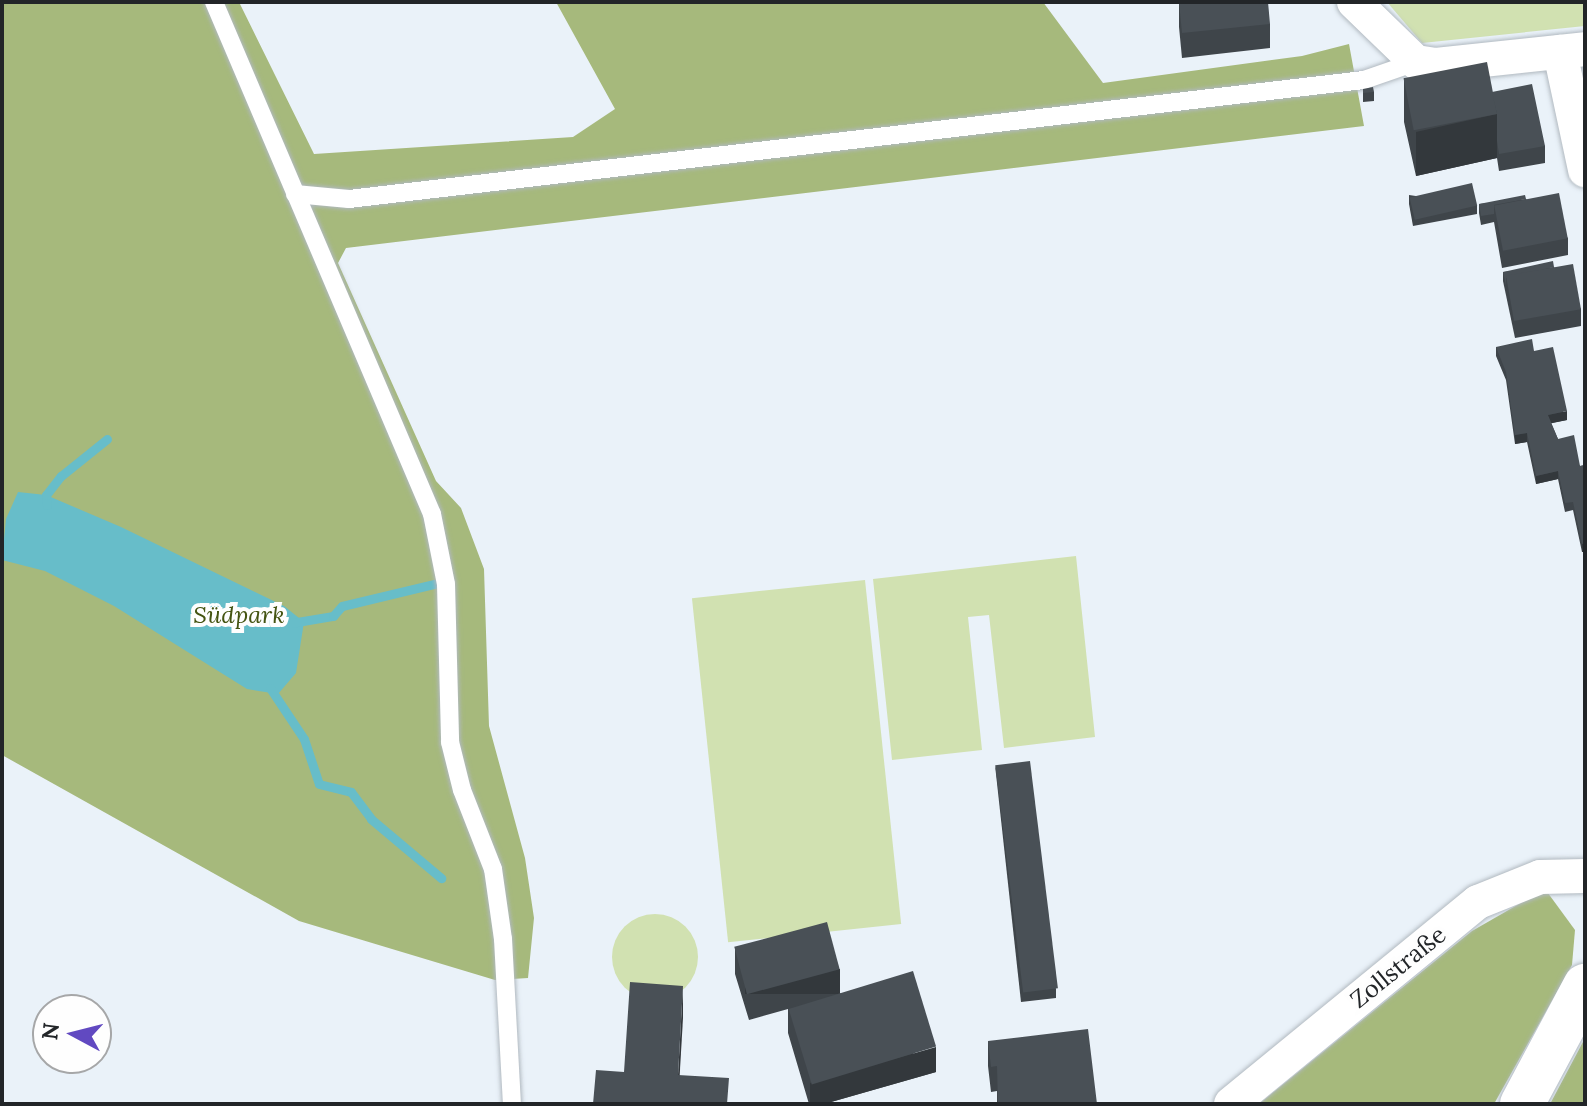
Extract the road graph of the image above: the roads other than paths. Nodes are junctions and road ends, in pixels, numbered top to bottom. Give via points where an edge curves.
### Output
1 (214, 2) edge
2 (1354, 2) edge
3 (1572, 50) edge
4 (1416, 62) junction
5 (1585, 170) edge
6 (295, 194) junction
7 (1585, 876) edge
8 (1585, 986) edge
9 (512, 1104) edge
10 (1231, 1104) edge
11 (1522, 1104) edge

1 - 6 lane
2 - 4 street
3 - 4 street via 1436,65
3 - 5 street
4 - 6 lane via 1364,80 349,199
6 - 9 lane via 432,514 446,584 450,742 462,790 493,869 499,911
7 - 10 street, Zollstraße via 1540,877 1478,902
8 - 11 main road

